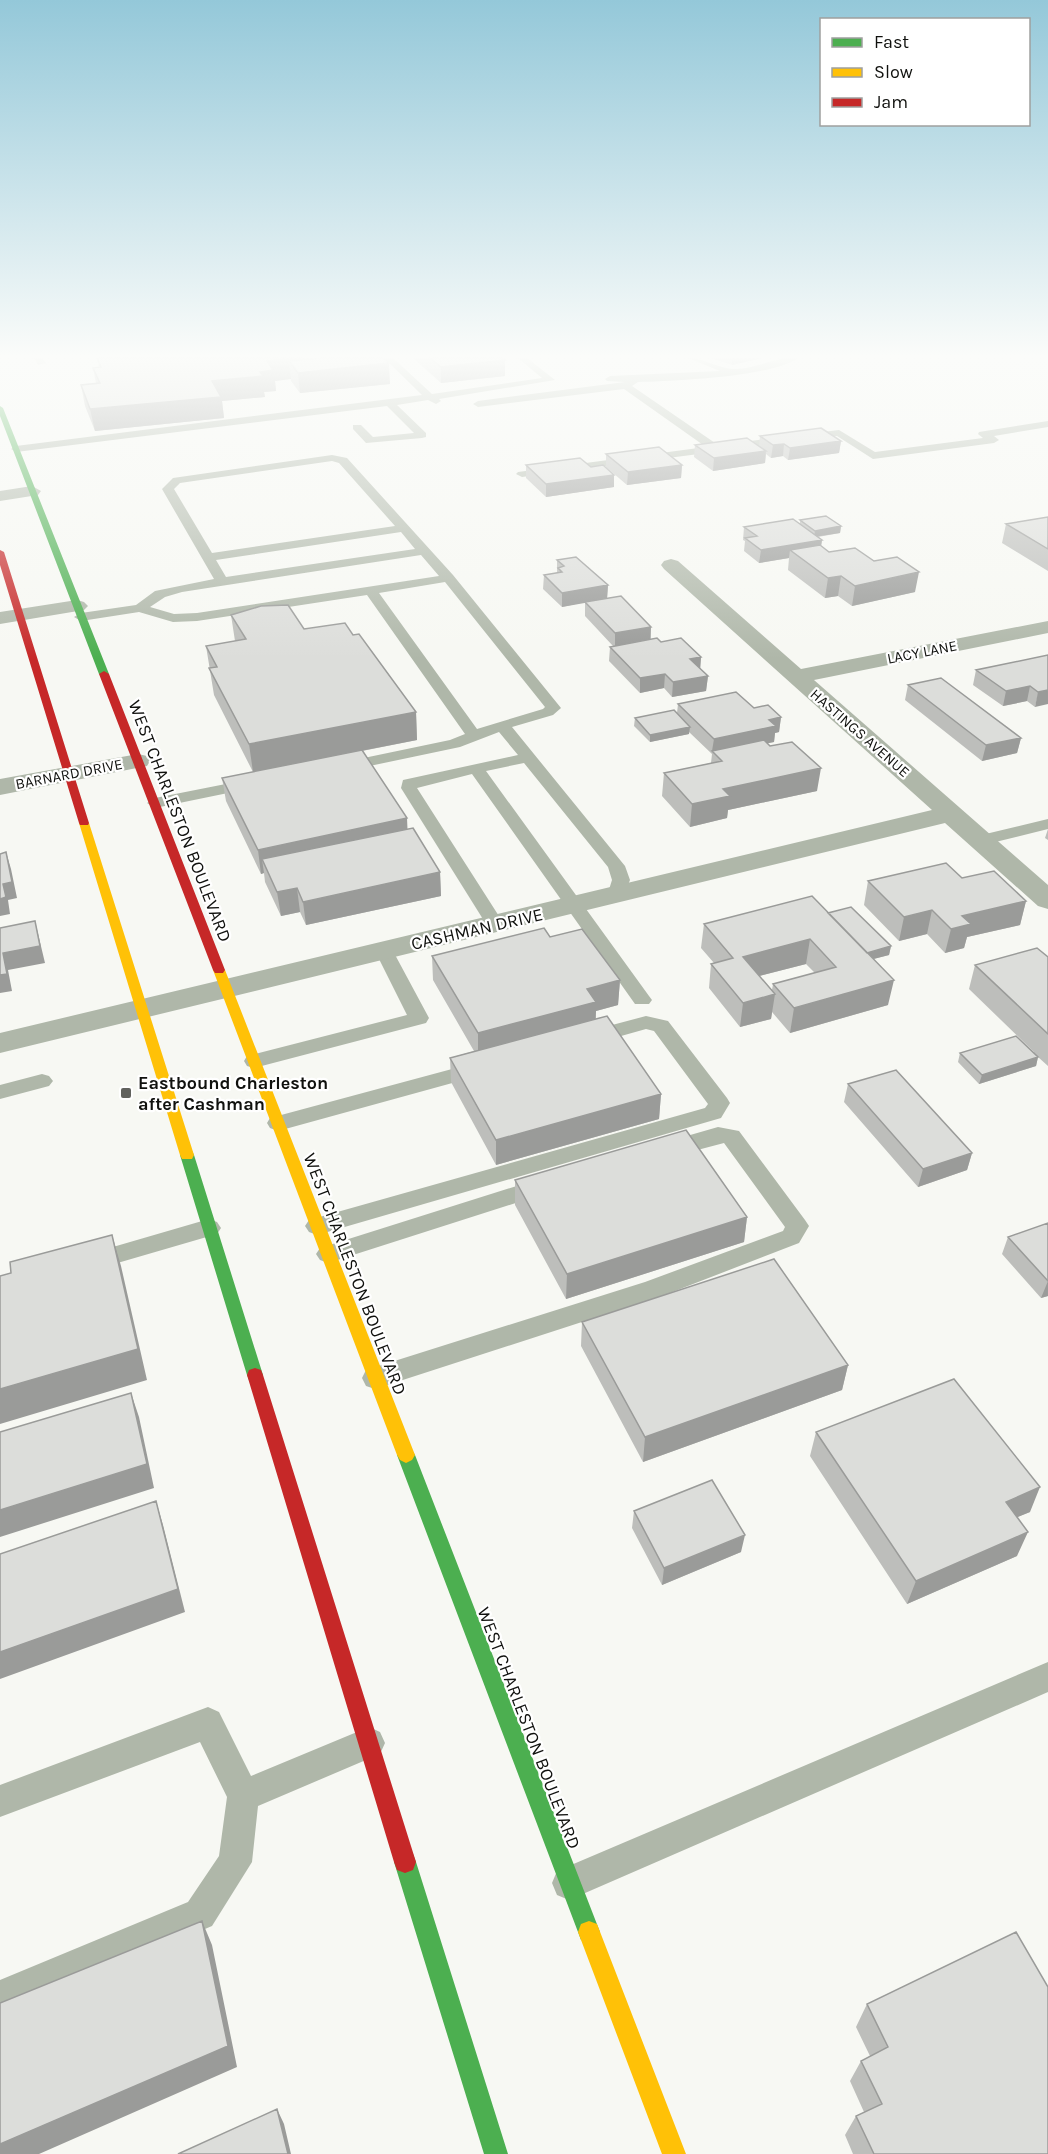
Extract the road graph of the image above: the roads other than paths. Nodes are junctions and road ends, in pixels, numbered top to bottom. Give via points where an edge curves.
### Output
1 (20, 459) edge
2 (328, 459) edge
3 (335, 459) edge
4 (642, 459) edge
5 (522, 474) dead end
6 (32, 491) junction
7 (0, 496) edge
8 (404, 528) junction
9 (424, 551) junction
10 (0, 552) edge
11 (208, 557) junction
12 (671, 565) dead end
13 (448, 578) junction
14 (222, 581) junction
15 (370, 590) junction
16 (140, 608) junction
17 (79, 611) junction
18 (10, 616) edge
19 (1048, 627) edge
20 (795, 677) junction
21 (502, 725) junction
22 (474, 736) junction
23 (528, 758) junction
24 (138, 761) junction
25 (476, 768) junction
26 (321, 771) edge
27 (69, 774) junction
28 (265, 782) edge
29 (0, 787) edge
30 (154, 803) junction
31 (953, 813) junction
32 (1048, 824) edge
33 (979, 841) junction
34 (616, 896) junction
35 (1048, 900) edge
36 (573, 906) junction
37 (495, 924) junction
38 (384, 951) junction
39 (226, 988) junction
40 (642, 999) dead end
41 (142, 1011) junction
42 (0, 1043) edge
43 (566, 1045) edge
44 (254, 1061) junction
45 (498, 1064) edge
46 (42, 1082) dead end
47 (0, 1092) edge
48 (278, 1124) junction
49 (650, 1155) edge
50 (561, 1181) edge
51 (317, 1226) junction
52 (209, 1228) junction
53 (328, 1254) junction
54 (72, 1267) edge
55 (375, 1378) junction
56 (1048, 1677) edge
57 (369, 1743) junction
58 (243, 1796) junction
59 (0, 1801) edge
60 (569, 1883) junction
61 (0, 1998) edge
62 (496, 2154) edge
63 (674, 2154) edge

1 - 6 main road, WEST CHARLESTON BOULEVARD
2 - 11 lane via 171,483 168,489
3 - 8 lane via 343,460
4 - 5 lane
6 - 7 street
6 - 17 main road, WEST CHARLESTON BOULEVARD
8 - 9 lane
8 - 11 lane
9 - 13 lane
9 - 14 lane
10 - 18 main road
11 - 14 lane
12 - 20 street, HASTINGS AVENUE
13 - 15 lane
13 - 21 lane via 553,708
14 - 16 lane via 160,594
15 - 16 lane via 197,617 172,618
15 - 22 lane
16 - 17 lane
17 - 18 street
17 - 24 main road, WEST CHARLESTON BOULEVARD
18 - 27 main road
19 - 20 street, LACY LANE
20 - 31 street, HASTINGS AVENUE
21 - 22 lane
21 - 23 lane
22 - 26 lane via 454,744
23 - 25 lane
23 - 34 lane via 616,866 621,880
24 - 27 street, BARNARD DRIVE
24 - 30 main road, WEST CHARLESTON BOULEVARD
25 - 36 lane
25 - 37 lane via 415,780 409,788
27 - 29 street, BARNARD DRIVE
27 - 41 main road
28 - 30 lane
30 - 39 main road, WEST CHARLESTON BOULEVARD
31 - 33 street, HASTINGS AVENUE
31 - 34 street, CASHMAN DRIVE
32 - 33 lane
33 - 35 street, HASTINGS AVENUE
34 - 36 street, CASHMAN DRIVE
36 - 37 street, CASHMAN DRIVE
36 - 40 lane
37 - 38 street, CASHMAN DRIVE
38 - 39 street, CASHMAN DRIVE
38 - 44 lane via 419,1018
39 - 41 street, CASHMAN DRIVE
39 - 44 main road, WEST CHARLESTON BOULEVARD
41 - 42 street, CASHMAN DRIVE
41 - 52 main road
43 - 51 lane via 646,1022 661,1026 719,1103 713,1113
44 - 48 main road, WEST CHARLESTON BOULEVARD
45 - 48 lane
46 - 47 lane
48 - 51 main road, WEST CHARLESTON BOULEVARD
49 - 55 lane via 717,1135 731,1136 796,1226 791,1237 653,1288
50 - 53 lane
51 - 53 main road, WEST CHARLESTON BOULEVARD
52 - 54 lane
52 - 57 main road
53 - 55 main road, WEST CHARLESTON BOULEVARD
55 - 60 main road, WEST CHARLESTON BOULEVARD
56 - 60 lane
57 - 58 lane
57 - 62 main road
58 - 59 lane via 208,1723
58 - 61 lane via 235,1862 200,1914
60 - 63 main road, WEST CHARLESTON BOULEVARD

